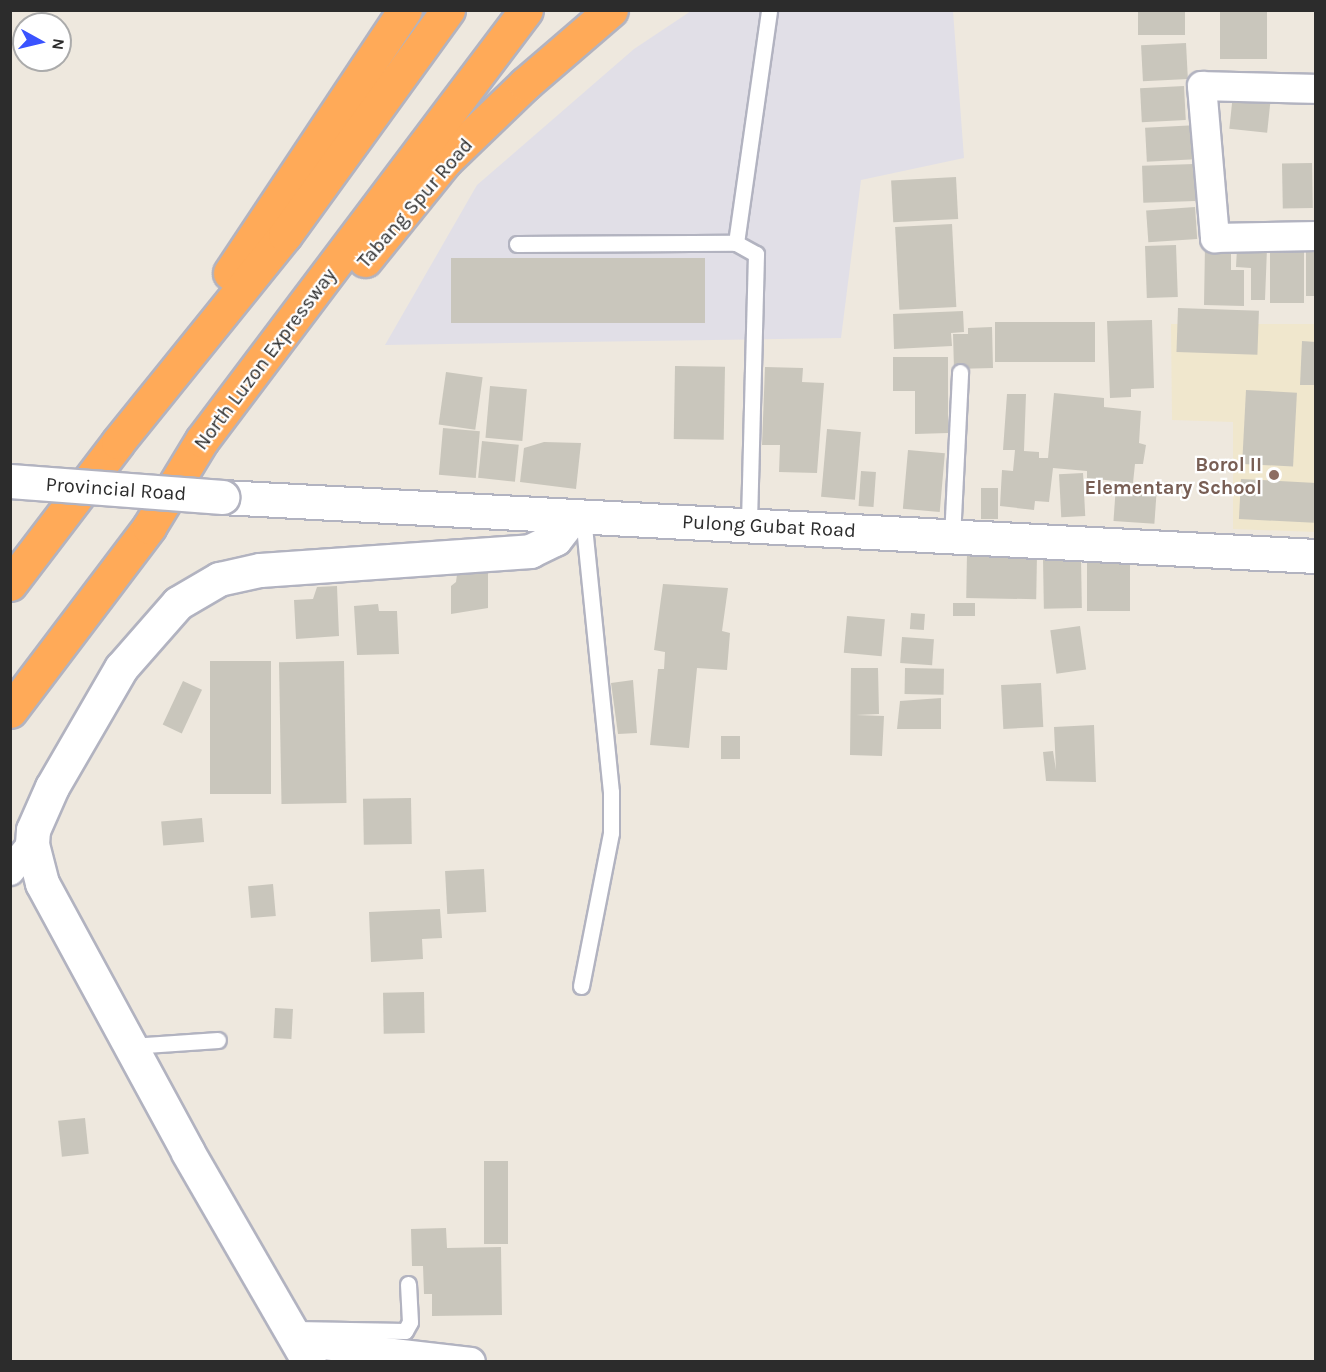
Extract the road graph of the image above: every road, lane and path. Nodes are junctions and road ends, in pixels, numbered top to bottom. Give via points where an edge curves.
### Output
1 (405, 10) edge
2 (448, 10) edge
3 (526, 10) edge
4 (611, 10) edge
5 (769, 11) edge
6 (1316, 89) edge
7 (1316, 236) edge
8 (736, 243) junction
9 (517, 244) dead end
10 (960, 372) dead end
11 (118, 442) junction
12 (10, 481) edge
13 (222, 497) joint
14 (578, 517) junction
15 (749, 523) junction
16 (149, 527) junction
17 (952, 538) junction
18 (1316, 556) edge
19 (10, 584) edge
20 (13, 709) edge
21 (32, 844) junction
22 (10, 871) edge
23 (581, 986) dead end
24 (218, 1040) dead end
25 (131, 1046) junction
26 (408, 1284) dead end
27 (299, 1344) edge
28 (471, 1362) edge

1 - 11 highway
2 - 11 highway via 285,235
3 - 16 highway, North Luzon Expressway via 202,440
4 - 16 highway, Tabang Spur Road via 525,84 445,161
5 - 8 lane
6 - 7 street via 1202,86 1215,238
8 - 9 lane
8 - 15 lane via 756,254
10 - 17 lane
11 - 19 highway
12 - 13 main road, Provincial Road, bridge
13 - 14 main road, Pulong Gubat Road
14 - 15 main road, Pulong Gubat Road
14 - 21 main road via 555,539 530,551 260,570 219,579 188,597 153,629 121,668 39,814
14 - 23 lane via 611,792 611,833
15 - 17 main road, Pulong Gubat Road
16 - 20 highway, North Luzon Expressway
17 - 18 main road, Pulong Gubat Road
21 - 22 street
21 - 25 main road via 42,883
24 - 25 lane
25 - 27 main road
26 - 27 lane via 410,1322 402,1332
27 - 28 street

